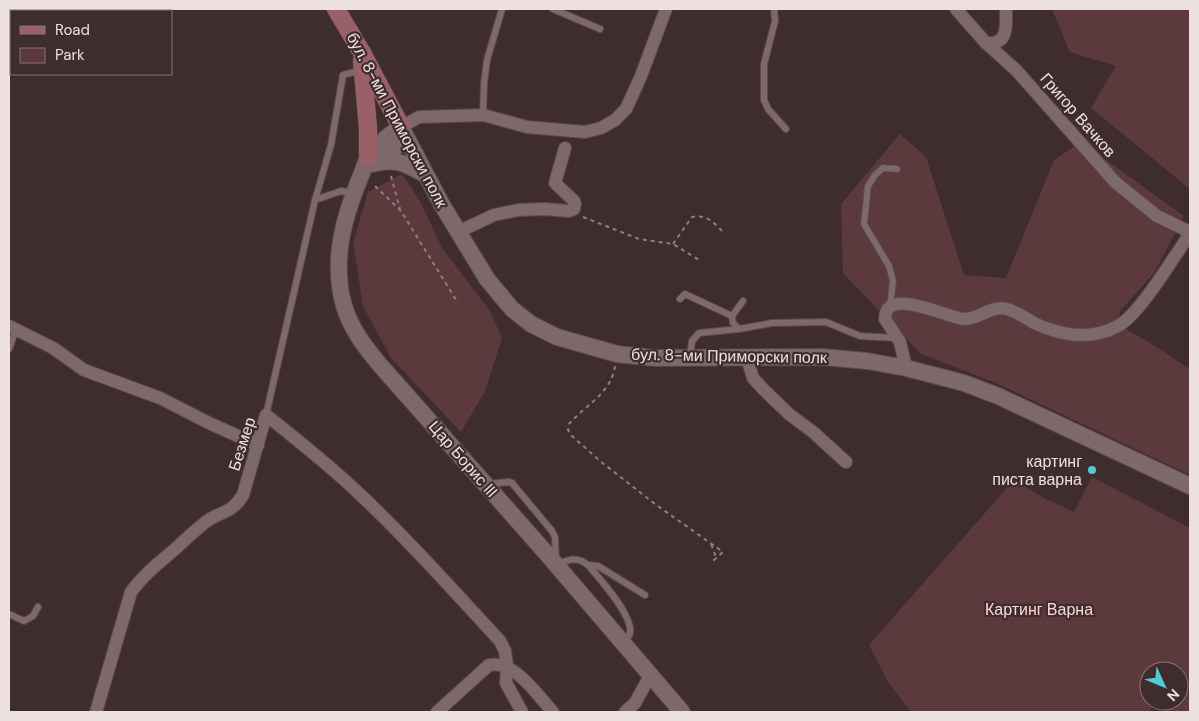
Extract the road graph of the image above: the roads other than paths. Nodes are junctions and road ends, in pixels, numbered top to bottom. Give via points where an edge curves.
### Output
1 (336, 9) edge
2 (502, 9) edge
3 (552, 9) edge
4 (666, 9) edge
5 (774, 9) edge
6 (956, 9) edge
7 (1006, 9) edge
8 (600, 29) dead end
9 (1003, 38) junction
10 (986, 42) junction
11 (361, 51) junction
12 (363, 70) junction
13 (1016, 70) junction
14 (483, 115) junction
15 (786, 129) dead end
16 (404, 133) junction
17 (565, 148) dead end
18 (368, 164) junction
19 (897, 169) dead end
20 (426, 175) junction
21 (353, 193) junction
22 (315, 200) junction
23 (458, 232) junction
24 (1190, 233) edge
25 (680, 299) dead end
26 (743, 302) dead end
27 (890, 306) junction
28 (732, 316) junction
29 (12, 328) edge
30 (739, 329) junction
31 (896, 338) junction
32 (9, 349) edge
33 (690, 358) junction
34 (747, 358) junction
35 (906, 368) junction
36 (266, 415) junction
37 (258, 444) junction
38 (846, 462) dead end
39 (1190, 486) edge
40 (588, 565) junction
41 (556, 566) junction
42 (645, 595) dead end
43 (38, 607) dead end
44 (9, 614) edge
45 (623, 644) junction
46 (507, 666) junction
47 (650, 676) junction
48 (441, 711) edge
49 (96, 712) edge
50 (522, 712) edge
51 (553, 712) edge
52 (626, 712) edge
53 (682, 712) edge

1 - 11 main road, бул. 8-ми Приморски полк
2 - 14 lane via 487,60
3 - 8 lane
4 - 14 street via 626,109 601,128 585,132 527,127
5 - 15 lane via 775,21 764,64 764,100
6 - 10 street, Григор Вачков
7 - 9 street
9 - 10 street via 997,42
9 - 13 street via 1005,50
10 - 13 street, Григор Вачков
11 - 12 main road
11 - 16 main road, бул. 8-ми Приморски полк
12 - 18 main road
12 - 22 lane via 344,75 331,145
13 - 24 street, Григор Вачков via 1115,182 1157,216
14 - 16 street via 419,116
16 - 18 street, Цар Борис III via 385,139
16 - 20 street, бул. 8-ми Приморски полк
17 - 23 street via 555,183 574,201 574,210 518,210 494,215
18 - 20 street via 395,161
18 - 21 street, Цар Борис III
19 - 27 lane via 883,168 868,186 864,224 893,281
20 - 23 street, бул. 8-ми Приморски полк
21 - 22 lane via 341,191
21 - 41 street, Цар Борис III via 338,252 340,288 353,327 364,346
22 - 36 lane
23 - 33 street, бул. 8-ми Приморски полк via 486,279 531,324 557,337 617,354
24 - 27 street, Григор Вачков via 1136,310 1119,326 1098,334 1055,331 1000,308 963,319 904,303
25 - 28 lane via 685,294
26 - 28 lane
27 - 31 street via 885,319
28 - 30 lane
29 - 32 lane
29 - 37 street via 53,348 84,370 160,398
30 - 31 lane via 772,323 826,322 860,336
30 - 33 lane via 699,333 692,341
31 - 35 street via 904,354
33 - 34 street, бул. 8-ми Приморски полк
34 - 35 street, бул. 8-ми Приморски полк via 823,357
34 - 38 street via 753,378 764,390
35 - 39 street, бул. 8-ми Приморски полк via 964,383 998,396
36 - 37 street, Безмер
36 - 46 street, Безмер via 327,464 422,557 500,641
37 - 49 street, Безмер via 243,495 237,504 197,530 139,581 131,592
40 - 41 lane via 575,558
40 - 42 lane via 598,566
40 - 45 lane via 626,616 630,634
41 - 45 street, Цар Борис III
43 - 44 lane via 33,616 24,621
45 - 47 street, Цар Борис III
46 - 48 street via 489,665
46 - 50 street, Безмер via 506,683
46 - 51 street
47 - 52 street
47 - 53 street, Цар Борис III

